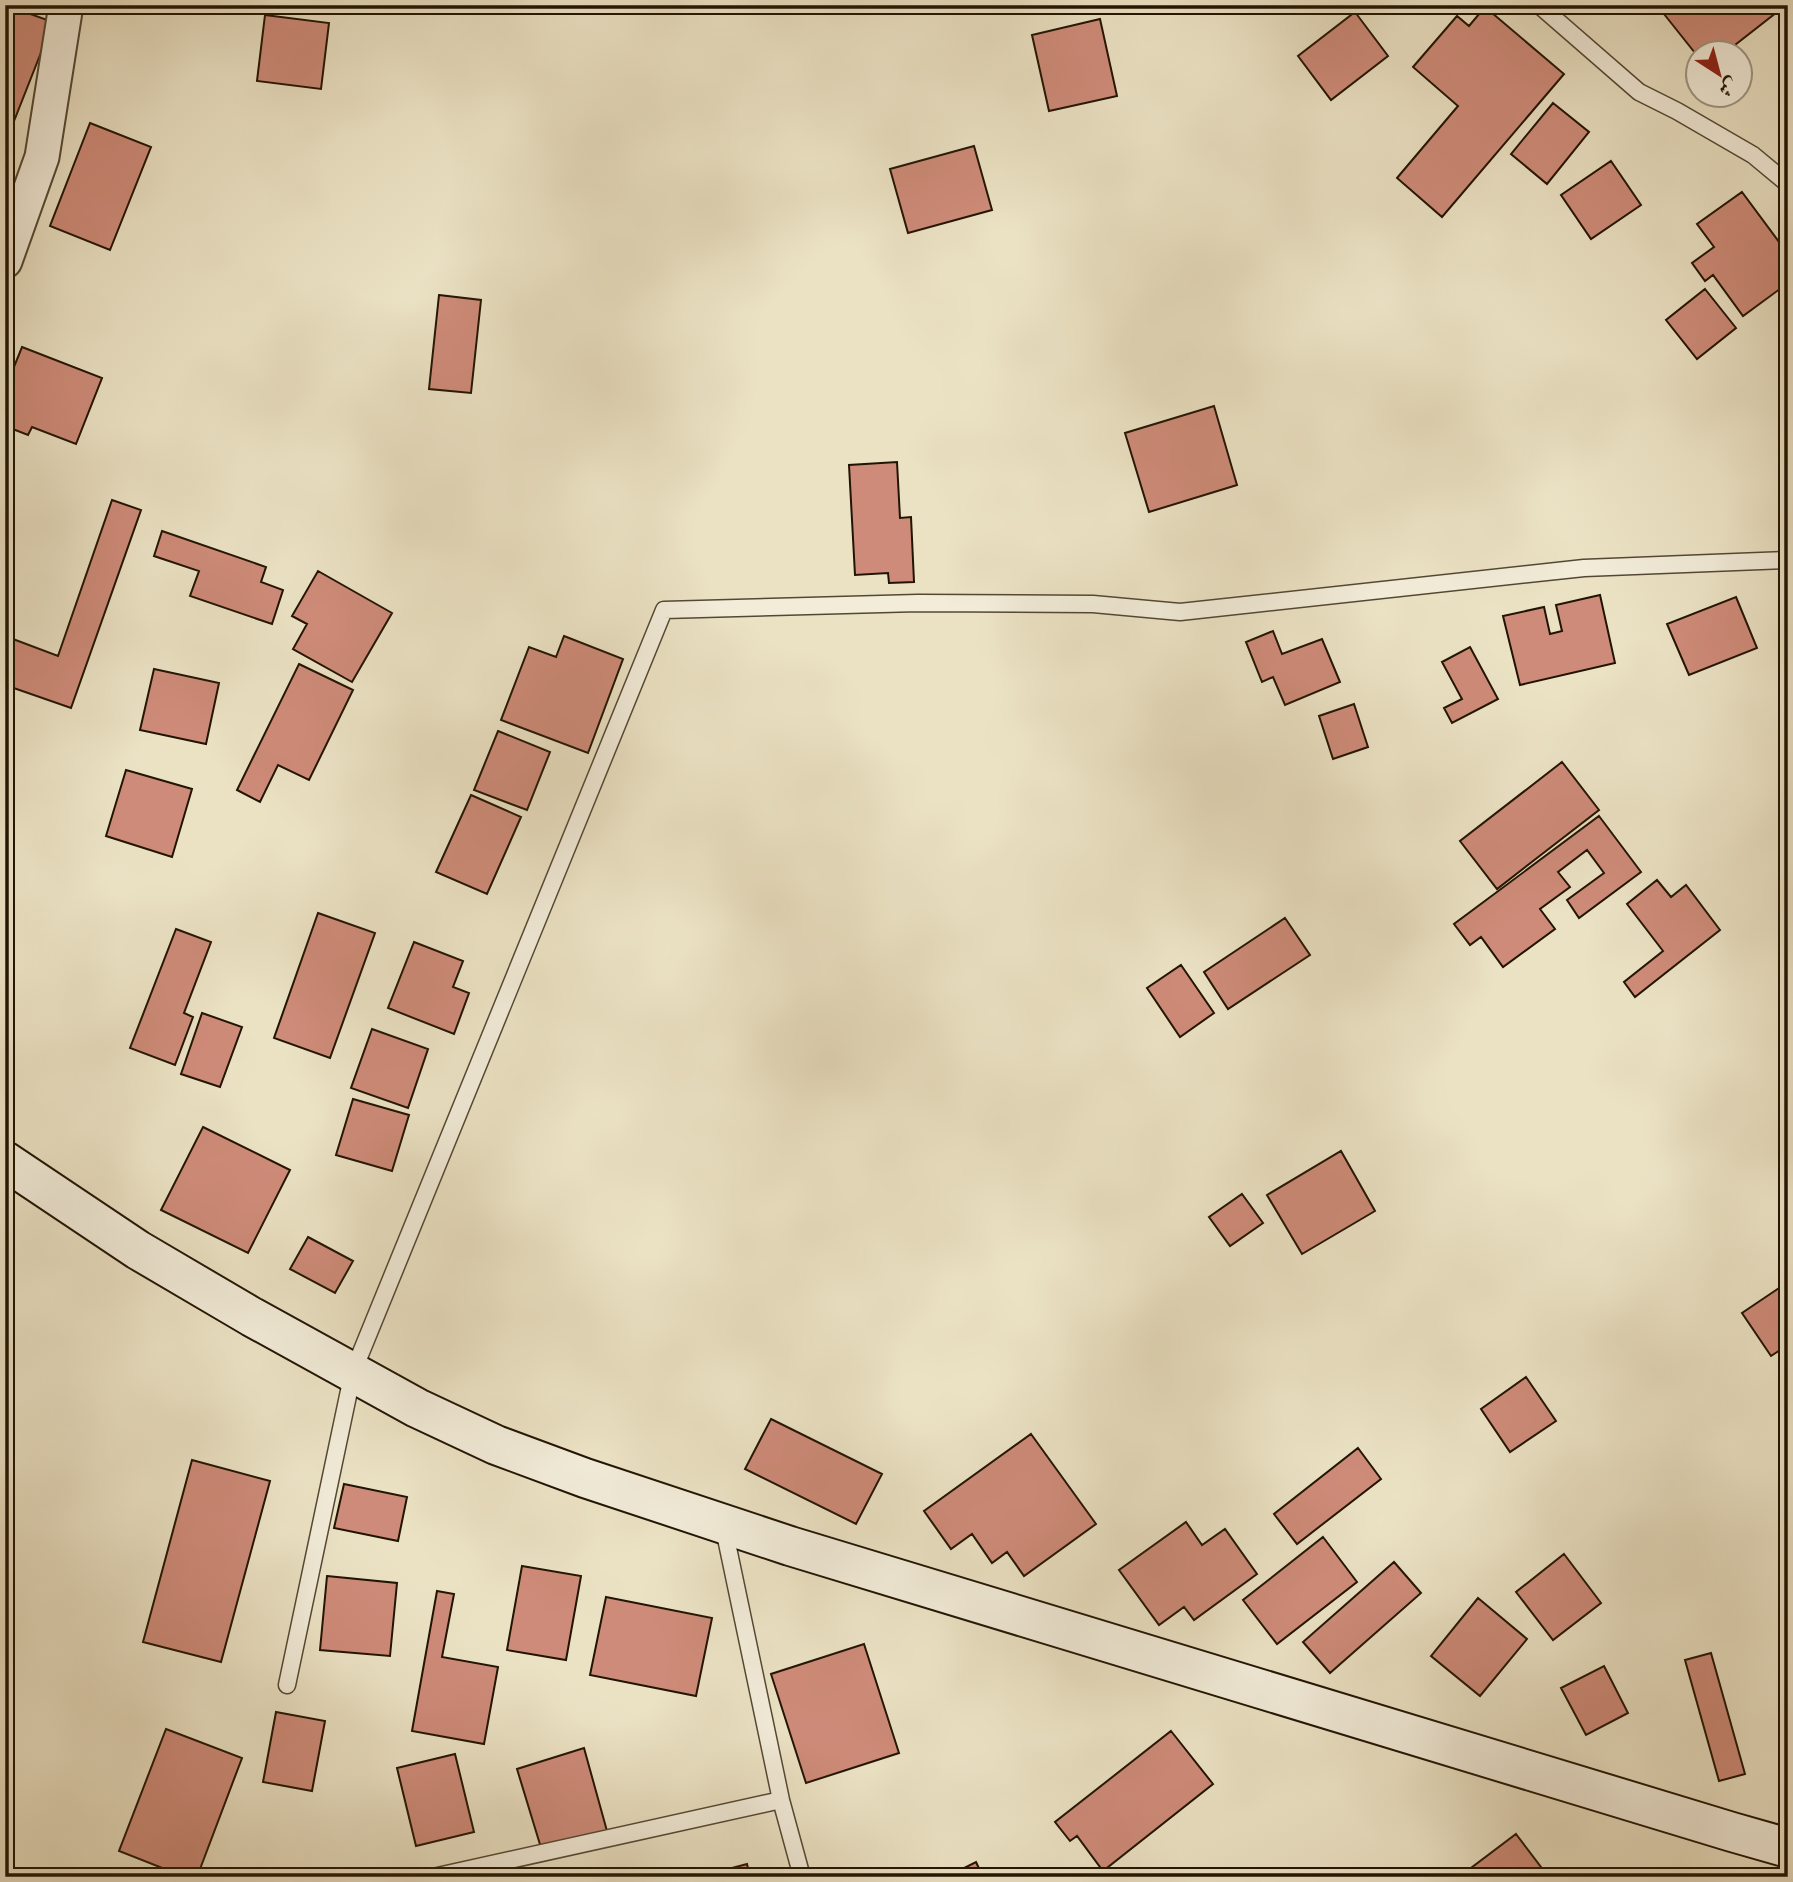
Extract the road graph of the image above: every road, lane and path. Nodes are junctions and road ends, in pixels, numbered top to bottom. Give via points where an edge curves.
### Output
1 (66, 5) edge
2 (1539, 5) edge
3 (1788, 184) edge
4 (5, 261) edge
5 (1788, 560) edge
6 (5, 1161) edge
7 (353, 1372) junction
8 (723, 1523) junction
9 (287, 1685) dead end
10 (781, 1800) junction
11 (1788, 1848) edge
12 (433, 1877) edge
13 (802, 1877) edge

1 - 4 street via 42,157
2 - 3 lane via 1639,92 1753,155
5 - 7 lane via 1584,568 1180,612 1093,604 918,603 664,610
6 - 7 street via 138,1251
7 - 8 street via 496,1445
7 - 9 lane
8 - 10 lane
8 - 11 street
10 - 12 lane
10 - 13 lane

